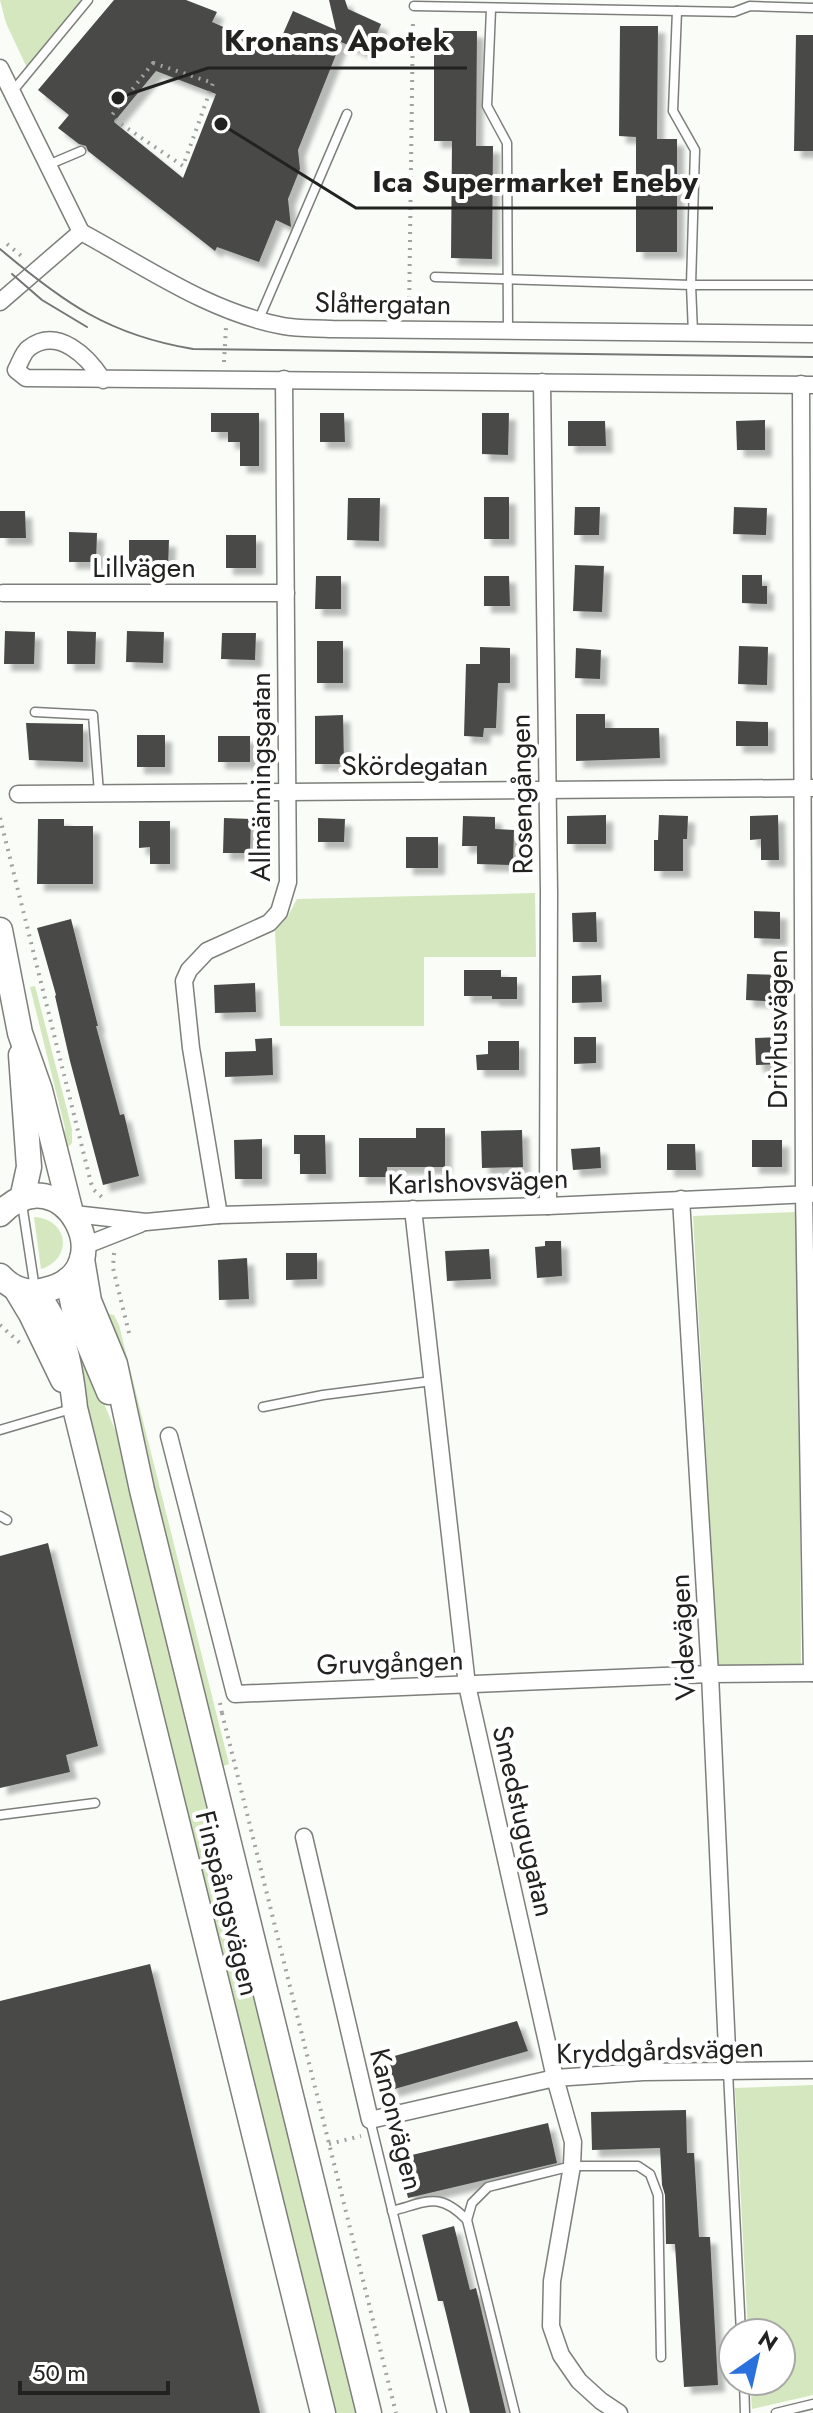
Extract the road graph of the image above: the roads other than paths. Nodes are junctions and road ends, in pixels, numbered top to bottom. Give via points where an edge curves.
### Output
1 (88, 0) edge
2 (414, 6) road end
3 (813, 8) edge
4 (491, 9) junction
5 (677, 11) junction
6 (0, 68) edge
7 (11, 94) junction
8 (347, 114) dead end
9 (81, 151) dead end
10 (47, 165) junction
11 (81, 232) junction
12 (435, 277) dead end
13 (507, 280) junction
14 (691, 285) junction
15 (813, 285) edge
16 (0, 302) edge
17 (259, 319) junction
18 (508, 331) junction
19 (693, 333) junction
20 (813, 334) edge
21 (284, 379) junction
22 (103, 380) junction
23 (542, 382) junction
24 (807, 384) edge
25 (3, 593) dead end
26 (286, 593) junction
27 (35, 712) dead end
28 (807, 788) edge
29 (547, 790) junction
30 (287, 792) junction
31 (99, 793) junction
32 (18, 794) dead end
33 (0, 930) edge
34 (20, 1033) junction
35 (808, 1194) edge
36 (22, 1199) junction
37 (681, 1199) junction
38 (548, 1206) junction
39 (413, 1209) junction
40 (72, 1212) junction
41 (0, 1214) edge
42 (219, 1215) junction
43 (117, 1225) junction
44 (83, 1252) junction
45 (68, 1280) junction
46 (13, 1286) edge
47 (434, 1381) junction
48 (263, 1407) dead end
49 (75, 1408) junction
50 (0, 1430) edge
51 (169, 1436) dead end
52 (136, 1461) junction
53 (812, 1673) edge
54 (710, 1674) junction
55 (467, 1685) junction
56 (95, 1803) dead end
57 (0, 1815) edge
58 (304, 1837) dead end
59 (813, 2070) edge
60 (728, 2072) junction
61 (555, 2078) junction
62 (371, 2126) junction
63 (572, 2166) junction
64 (392, 2211) junction
65 (467, 2220) junction
66 (740, 2317) edge
67 (661, 2357) dead end
68 (813, 2404) edge
69 (323, 2413) edge
70 (369, 2413) edge
71 (442, 2413) edge
72 (515, 2413) edge
73 (619, 2413) edge
74 (776, 2413) edge

1 - 7 lane
2 - 4 lane
3 - 5 lane
4 - 5 lane
4 - 13 lane via 487,106 507,143
5 - 14 lane via 673,111 695,150
6 - 7 street
7 - 10 street
8 - 17 lane
9 - 10 lane
10 - 11 street
11 - 16 street
11 - 17 street, Slåttergatan via 185,291
12 - 13 lane
13 - 14 lane
13 - 18 lane
14 - 15 lane
14 - 19 lane
17 - 18 street, Slåttergatan via 332,329
18 - 19 street, Slåttergatan
19 - 20 street, Slåttergatan
21 - 22 street
21 - 23 street
21 - 26 street, Allmänningsgatan
22 - 22 street via 26,378 16,370 26,349 58,340 74,348
23 - 24 street
23 - 29 street, Rosengången
24 - 28 street, Drivhusvägen
25 - 26 street, Lillvägen
26 - 30 street, Allmänningsgatan
27 - 31 lane via 93,715
28 - 29 street, Skördegatan
28 - 35 street, Drivhusvägen
29 - 30 street, Skördegatan
29 - 38 street, Rosengången
30 - 31 street, Skördegatan
30 - 42 street, Allmänningsgatan via 288,882 279,912 269,923 207,951 184,981
31 - 32 street, Skördegatan
33 - 34 main road, Finspångsvägen
34 - 36 main road, Finspångsvägen via 29,1167
34 - 40 main road, Finspångsvägen
35 - 37 street, Karlshovsvägen
35 - 53 street, Drivhusvägen
36 - 40 main road via 47,1197
36 - 41 main road
36 - 46 lane via 27,1248
37 - 38 street, Karlshovsvägen
37 - 54 street, Videvägen
38 - 39 street, Karlshovsvägen
39 - 42 street, Karlshovsvägen
39 - 47 street, Smedstugugatan
40 - 43 street, Karlshovsvägen
40 - 44 main road, Finspångsvägen via 80,1224
42 - 43 street, Karlshovsvägen
43 - 44 street, Karlshovsvägen
44 - 45 main road
44 - 52 main road, Finspångsvägen via 86,1290 115,1364
45 - 46 main road via 57,1287
45 - 52 main road, Finspångsvägen via 74,1309
46 - 49 main road, Finspångsvägen via 50,1311 65,1344
47 - 48 lane
47 - 55 street, Smedstugugatan
49 - 50 lane
49 - 69 main road, Finspångsvägen
51 - 55 street, Gruvgången via 235,1694
52 - 70 main road, Finspångsvägen
53 - 54 street, Gruvgången
54 - 55 street, Gruvgången
54 - 60 street, Videvägen
55 - 61 street, Smedstugugatan
56 - 57 lane
58 - 62 street, Kanonvägen
59 - 60 street, Kryddgårdsvägen
60 - 61 street, Kryddgårdsvägen
60 - 66 lane
61 - 62 street, Kryddgårdsvägen
61 - 63 street, Smedstugugatan via 573,2142
62 - 64 lane, Kanonvägen
63 - 65 lane via 488,2187 472,2203
63 - 67 lane via 638,2166 650,2174 658,2195
63 - 73 street, Smedstugugatan via 552,2281 551,2326 561,2355 579,2381
64 - 65 lane via 434,2200 453,2206
64 - 71 lane, Kanonvägen
65 - 72 lane
68 - 74 lane

